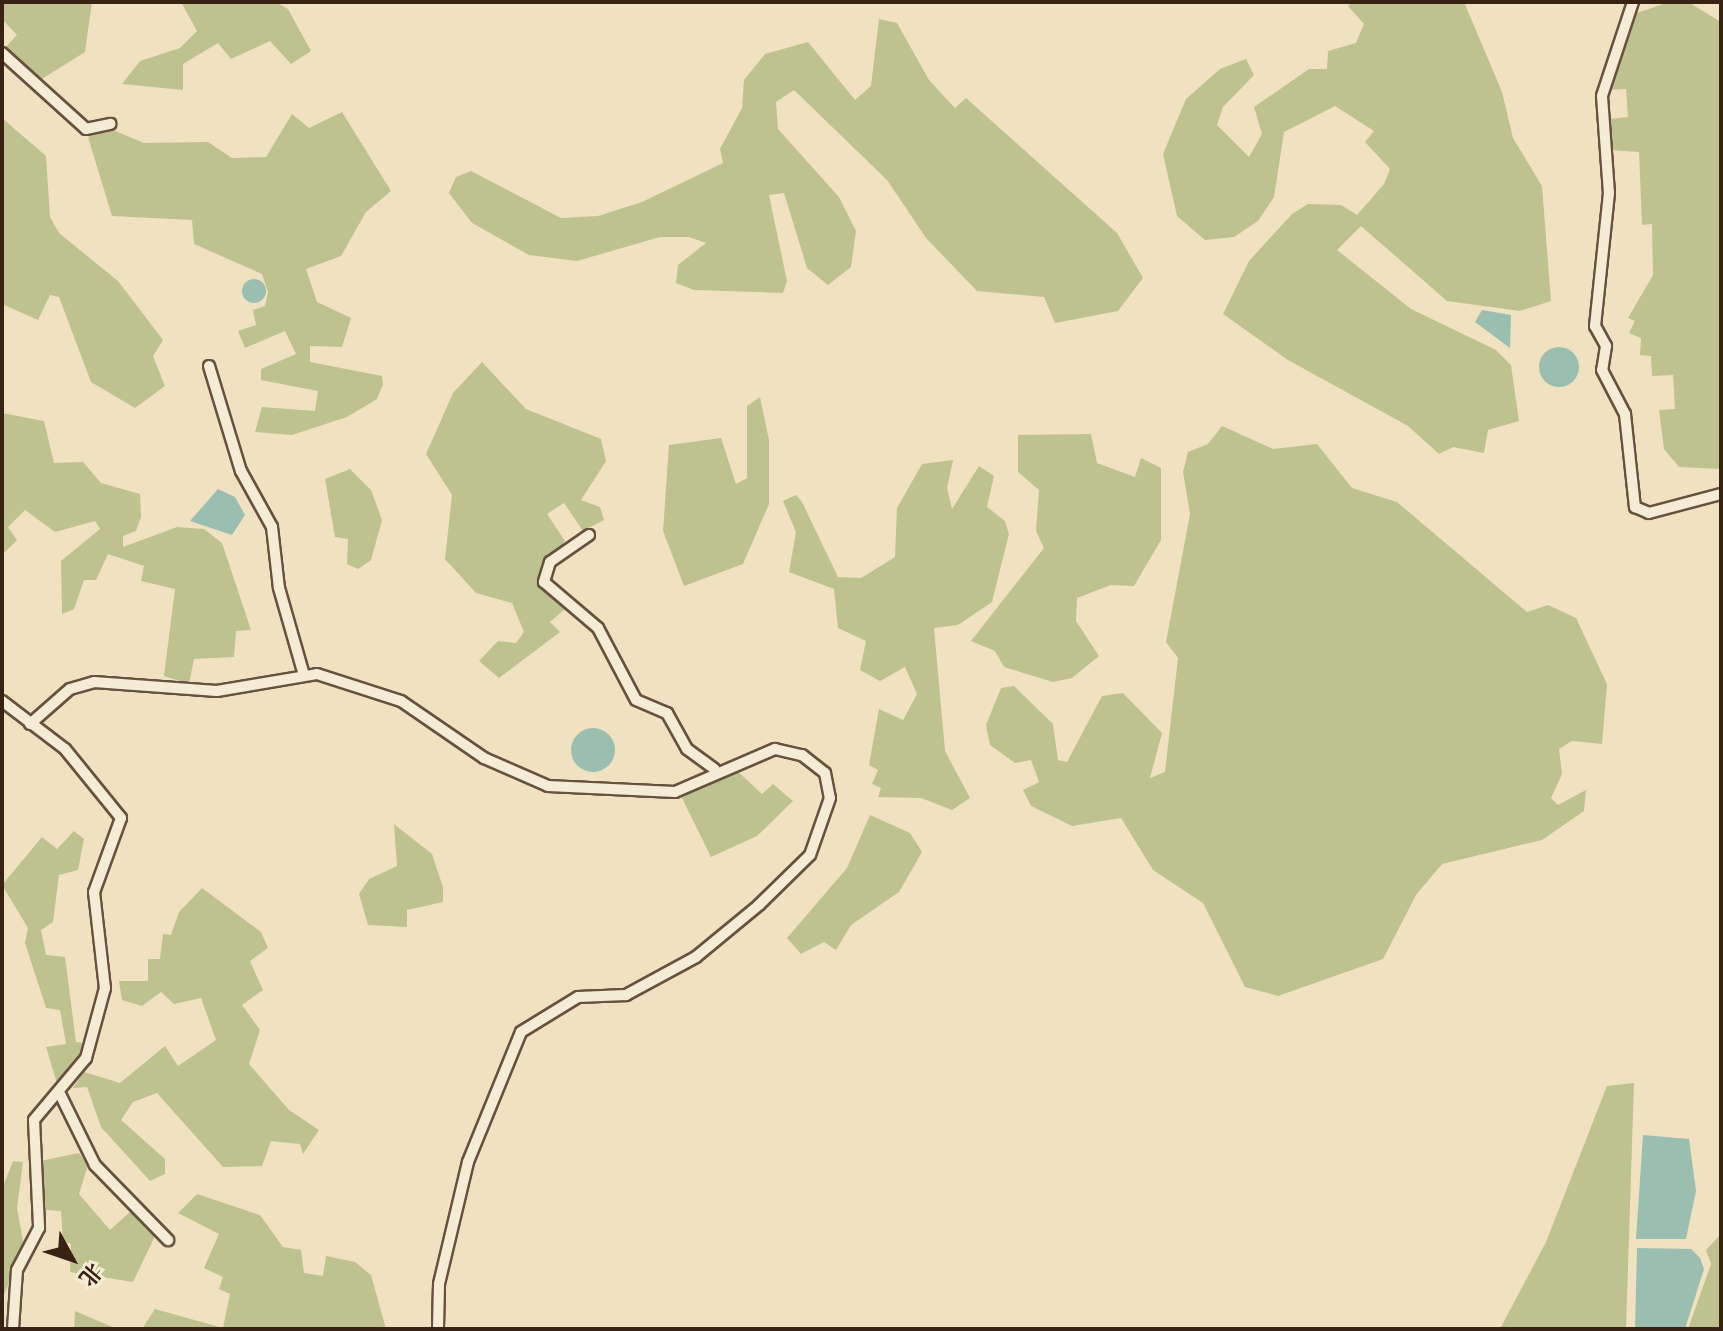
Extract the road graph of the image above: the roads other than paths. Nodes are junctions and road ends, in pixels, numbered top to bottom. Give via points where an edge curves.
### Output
1 (1633, 2) edge
2 (2, 53) edge
3 (110, 124) dead end
4 (209, 366) dead end
5 (1721, 494) edge
6 (589, 535) dead end
7 (304, 675) junction
8 (2, 701) edge
9 (30, 724) junction
10 (715, 769) junction
11 (60, 1094) junction
12 (168, 1240) dead end
13 (6, 1304) edge
14 (13, 1329) edge
15 (438, 1329) edge

1 - 5 street via 1602,96 1609,193 1595,326 1606,346 1602,370 1625,414 1635,507 1649,513
2 - 3 street via 86,129
4 - 7 street via 241,471 272,527 279,588
6 - 10 street via 550,562 544,582 598,628 636,700 667,713 687,749
7 - 9 street via 217,691 94,682 70,689
7 - 10 street via 333,677 401,701 484,758 548,786 675,792
8 - 9 street
9 - 11 street via 65,749 121,818 94,892 104,991 86,1058
10 - 15 street via 775,749 802,755 825,773 830,798 810,855 696,957 623,996 581,996 527,1025 468,1162 439,1284
11 - 12 street via 88,1156
11 - 13 street via 34,1117 39,1228
13 - 14 street

